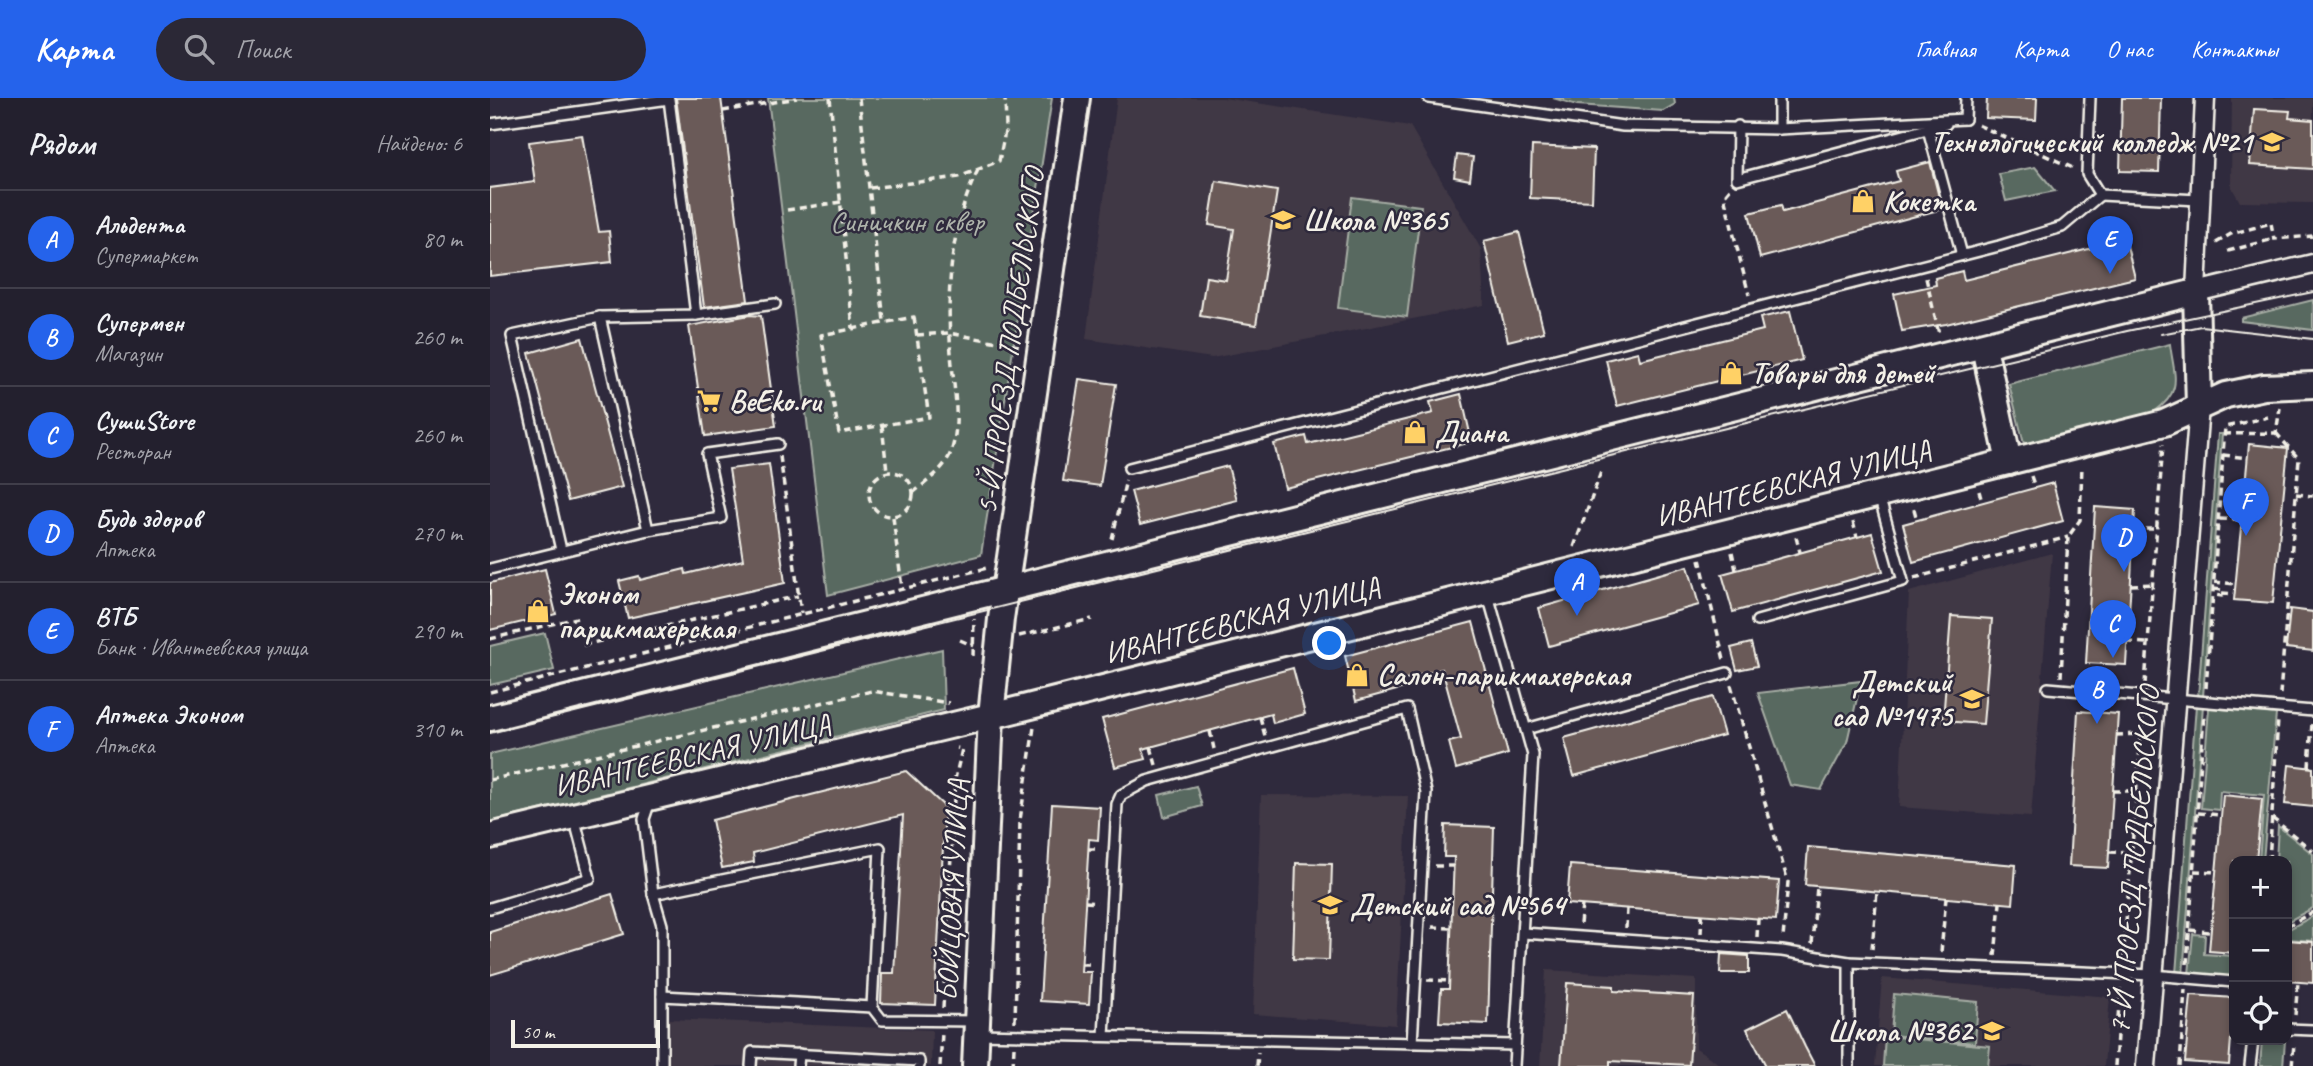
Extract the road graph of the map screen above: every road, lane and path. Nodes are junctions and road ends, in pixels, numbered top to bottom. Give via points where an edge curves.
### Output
1 (797, 98) edge
2 (830, 98) edge
3 (859, 98) edge
4 (1005, 98) edge
5 (1077, 98) edge
6 (1429, 98) edge
7 (1779, 98) edge
8 (1966, 98) edge
9 (2090, 98) edge
10 (2205, 98) edge
11 (723, 111) dead end
12 (1965, 119) junction
13 (490, 124) edge
14 (1738, 126) junction
15 (1779, 129) junction
16 (1928, 129) junction
17 (978, 170) junction
18 (2087, 174) junction
19 (1737, 179) junction
20 (870, 188) junction
21 (2100, 195) junction
22 (2199, 200) junction
23 (841, 202) junction
24 (787, 210) dead end
25 (2313, 236) edge
26 (2274, 239) junction
27 (2216, 243) dead end
28 (2228, 251) dead end
29 (1962, 255) junction
30 (2313, 264) edge
31 (1923, 265) junction
32 (2196, 292) junction
33 (775, 304) dead end
34 (1752, 307) junction
35 (696, 315) junction
36 (600, 317) junction
37 (884, 321) junction
38 (853, 328) junction
39 (949, 333) junction
40 (1939, 334) dead end
41 (917, 335) junction
42 (1024, 347) dead end
43 (1984, 347) junction
44 (2313, 385) edge
45 (2199, 407) junction
46 (2289, 409) dead end
47 (2268, 416) dead end
48 (881, 425) junction
49 (2276, 433) junction
50 (2224, 434) junction
51 (2164, 437) dead end
52 (778, 443) joint
53 (2082, 456) dead end
54 (2223, 456) junction
55 (2248, 458) dead end
56 (2009, 462) junction
57 (1129, 468) joint
58 (887, 471) junction
59 (1601, 472) dead end
60 (914, 493) junction
61 (2296, 494) junction
62 (1879, 495) junction
63 (2313, 496) edge
64 (1912, 501) dead end
65 (893, 517) junction
66 (1851, 517) dead end
67 (2218, 519) junction
68 (1917, 520) dead end
69 (2242, 520) dead end
70 (2134, 529) dead end
71 (2157, 529) junction
72 (648, 530) junction
73 (1795, 531) dead end
74 (1857, 537) dead end
75 (2068, 537) junction
76 (1112, 539) dead end
77 (1730, 547) dead end
78 (1574, 549) dead end
79 (561, 550) junction
80 (1801, 552) dead end
81 (1699, 555) dead end
82 (988, 568) dead end
83 (490, 569) edge
84 (1737, 570) dead end
85 (1903, 581) junction
86 (2214, 582) junction
87 (2153, 584) junction
88 (2236, 584) dead end
89 (2131, 585) dead end
90 (902, 588) junction
91 (2214, 589) junction
92 (1487, 591) junction
93 (1004, 592) junction
94 (2222, 593) junction
95 (2235, 594) dead end
96 (2213, 595) junction
97 (798, 596) junction
98 (800, 613) junction
99 (577, 618) dead end
100 (974, 619) dead end
101 (1092, 619) dead end
102 (1757, 621) dead end
103 (490, 639) edge
104 (960, 640) dead end
105 (999, 640) junction
106 (2127, 642) dead end
107 (2148, 643) junction
108 (583, 645) dead end
109 (974, 646) junction
110 (973, 668) dead end
111 (1727, 674) junction
112 (2048, 688) dead end
113 (2060, 689) junction
114 (490, 691) edge
115 (2144, 697) junction
116 (2175, 700) junction
117 (2205, 702) junction
118 (951, 704) dead end
119 (2279, 708) junction
120 (2313, 711) edge
121 (991, 716) junction
122 (490, 718) edge
123 (1033, 727) dead end
124 (1526, 729) junction
125 (2141, 734) junction
126 (2116, 735) dead end
127 (962, 749) dead end
128 (2309, 767) dead end
129 (490, 780) edge
130 (2113, 791) dead end
131 (2136, 791) junction
132 (651, 797) junction
133 (2198, 813) junction
134 (574, 815) junction
135 (2221, 815) dead end
136 (2272, 818) junction
137 (490, 836) edge
138 (2313, 851) edge
139 (2109, 852) dead end
140 (2132, 853) junction
141 (2269, 856) edge
142 (2194, 871) junction
143 (2216, 872) dead end
144 (1817, 887) dead end
145 (1877, 892) dead end
146 (653, 894) junction
147 (1946, 898) dead end
148 (2000, 903) dead end
149 (490, 908) edge
150 (2313, 912) edge
151 (2292, 923) edge
152 (1419, 926) junction
153 (1451, 928) dead end
154 (2190, 930) junction
155 (2210, 932) dead end
156 (1523, 933) junction
157 (1782, 951) junction
158 (1811, 955) junction
159 (1849, 962) junction
160 (1871, 963) junction
161 (1940, 966) junction
162 (1994, 969) junction
163 (2121, 975) junction
164 (2153, 975) junction
165 (2186, 978) junction
166 (1416, 980) junction
167 (1450, 981) dead end
168 (2229, 982) edge
169 (2298, 982) dead end
170 (662, 996) junction
171 (872, 1007) junction
172 (942, 1020) junction
173 (2292, 1022) edge
174 (977, 1028) junction
175 (2292, 1029) edge
176 (2313, 1030) edge
177 (1014, 1034) junction
178 (1104, 1036) junction
179 (1412, 1043) junction
180 (1515, 1045) junction
181 (2252, 1045) edge
182 (2291, 1045) edge
183 (799, 1054) junction
184 (662, 1066) edge
185 (751, 1066) edge
186 (798, 1066) edge
187 (919, 1066) edge
188 (940, 1066) edge
189 (975, 1066) edge
190 (1013, 1066) edge
191 (1514, 1066) edge
192 (1849, 1066) edge
193 (2115, 1066) edge
194 (2146, 1066) edge
195 (2180, 1066) edge
196 (2250, 1066) edge
197 (2292, 1066) edge

1 - 11 path
2 - 23 path
3 - 20 path
4 - 17 path via 1006,127 999,161
5 - 93 street, 5-Й ПРОЕЗД ПОДБЕЛЬСКОГО
6 - 14 lane via 1623,126
7 - 15 lane
8 - 12 lane
9 - 18 lane
10 - 22 street
12 - 15 lane
12 - 16 lane
12 - 18 path
13 - 35 lane via 669,99
14 - 15 lane
14 - 19 lane
16 - 19 lane
16 - 29 lane
17 - 20 path via 959,177
17 - 39 path via 967,191 954,240
18 - 21 lane
19 - 34 path via 1724,196
20 - 37 path
21 - 22 lane
21 - 29 lane via 2062,227
22 - 32 street
23 - 24 path
23 - 38 path
25 - 26 path
26 - 27 path via 2271,223
26 - 28 path
29 - 31 lane
30 - 32 street
31 - 34 lane
31 - 40 path
32 - 43 street
32 - 45 street
33 - 35 lane
34 - 57 lane
35 - 36 lane
36 - 72 lane
36 - 79 lane via 512,336
37 - 38 path
37 - 41 path via 914,317
38 - 48 path via 821,335 839,433
39 - 41 path
39 - 42 path
39 - 60 path via 956,417 951,450 939,471
41 - 48 path via 929,417
43 - 56 street
43 - 93 street
44 - 45 street, ИВАНТЕЕВСКАЯ УЛИЦА via 2264,387 2226,395
45 - 56 street, ИВАНТЕЕВСКАЯ УЛИЦА via 2164,423
45 - 116 street, 7-Й ПРОЕЗД ПОДБЕЛЬСКОГО
46 - 49 path via 2278,408
47 - 50 path via 2225,427
48 - 58 path
49 - 50 path
49 - 61 path via 2299,459
50 - 54 path
51 - 71 path
52 - 72 lane via 707,454 721,518
52 - 97 path
53 - 75 path via 2080,520
54 - 55 path
54 - 67 path
56 - 62 street, ИВАНТЕЕВСКАЯ УЛИЦА
57 - 76 path
58 - 60 path via 905,476
58 - 65 path via 871,484 869,504 879,514
59 - 78 path
60 - 65 path via 904,513
61 - 63 path
61 - 119 path
62 - 85 lane
62 - 92 street, ИВАНТЕЕВСКАЯ УЛИЦА
64 - 68 path
65 - 90 path
66 - 74 path
67 - 69 path
67 - 86 path
70 - 71 path
71 - 87 path
72 - 79 lane
73 - 80 path
75 - 85 path
75 - 113 path
77 - 84 path
79 - 83 lane
81 - 111 path
82 - 90 path
85 - 102 lane
86 - 88 path
86 - 91 path
87 - 89 path
87 - 107 path
90 - 98 path
91 - 94 path
91 - 96 path
92 - 121 street, ИВАНТЕЕВСКАЯ УЛИЦА
92 - 124 lane
93 - 105 street, 5-Й ПРОЕЗД ПОДБЕЛЬСКОГО
93 - 122 street
94 - 95 path
94 - 96 path
96 - 117 path
97 - 98 path
97 - 108 path
98 - 114 path
99 - 103 path
100 - 109 path
101 - 105 path
104 - 109 path
105 - 109 path
105 - 121 street, БОЙЦОВАЯ УЛИЦА
106 - 107 path
107 - 115 path
109 - 110 path
111 - 124 lane
111 - 157 path via 1788,882
112 - 113 lane
113 - 115 lane
115 - 116 lane
115 - 125 path
116 - 117 lane
116 - 164 street, 7-Й ПРОЕЗД ПОДБЕЛЬСКОГО
117 - 119 lane
117 - 133 path
118 - 129 path via 872,691
119 - 120 lane
119 - 136 path
120 - 128 path
121 - 132 street, ИВАНТЕЕВСКАЯ УЛИЦА
121 - 174 street, БОЙЦОВАЯ УЛИЦА
123 - 177 path via 1020,820
124 - 156 lane via 1533,755
125 - 126 path
125 - 131 path
127 - 172 path via 955,779
130 - 131 path
131 - 140 path
132 - 134 street, ИВАНТЕЕВСКАЯ УЛИЦА
132 - 146 lane via 644,820
133 - 135 path
133 - 142 path
134 - 137 street, ИВАНТЕЕВСКАЯ УЛИЦА
134 - 149 lane via 590,878
136 - 138 path
136 - 141 path
139 - 140 path
140 - 163 path
142 - 143 path
142 - 154 path
144 - 158 path
145 - 160 path
146 - 170 lane via 662,925
146 - 171 lane via 880,848
147 - 161 path
148 - 162 path
150 - 151 path
152 - 153 path
152 - 166 lane
152 - 178 lane via 1426,792 1407,709 1147,781 1121,795 1116,804
154 - 155 path
154 - 165 path
156 - 157 lane
156 - 180 lane
157 - 158 lane
158 - 159 lane
159 - 160 lane
159 - 192 lane
160 - 161 lane
161 - 162 lane
162 - 163 lane
163 - 164 lane
163 - 193 path
164 - 165 lane
164 - 194 street, 7-Й ПРОЕЗД ПОДБЕЛЬСКОГО
165 - 168 lane
165 - 195 path
166 - 167 path
166 - 179 lane
169 - 173 path
170 - 171 lane
170 - 184 lane
171 - 172 lane via 882,1020
172 - 174 lane
172 - 188 path
174 - 177 lane
174 - 189 street, БОЙЦОВАЯ УЛИЦА
175 - 176 lane
177 - 178 lane
177 - 190 path
178 - 179 lane
179 - 180 lane
180 - 191 lane
181 - 196 lane
182 - 197 path
183 - 185 lane via 752,1052
183 - 186 lane
183 - 187 lane via 919,1061

